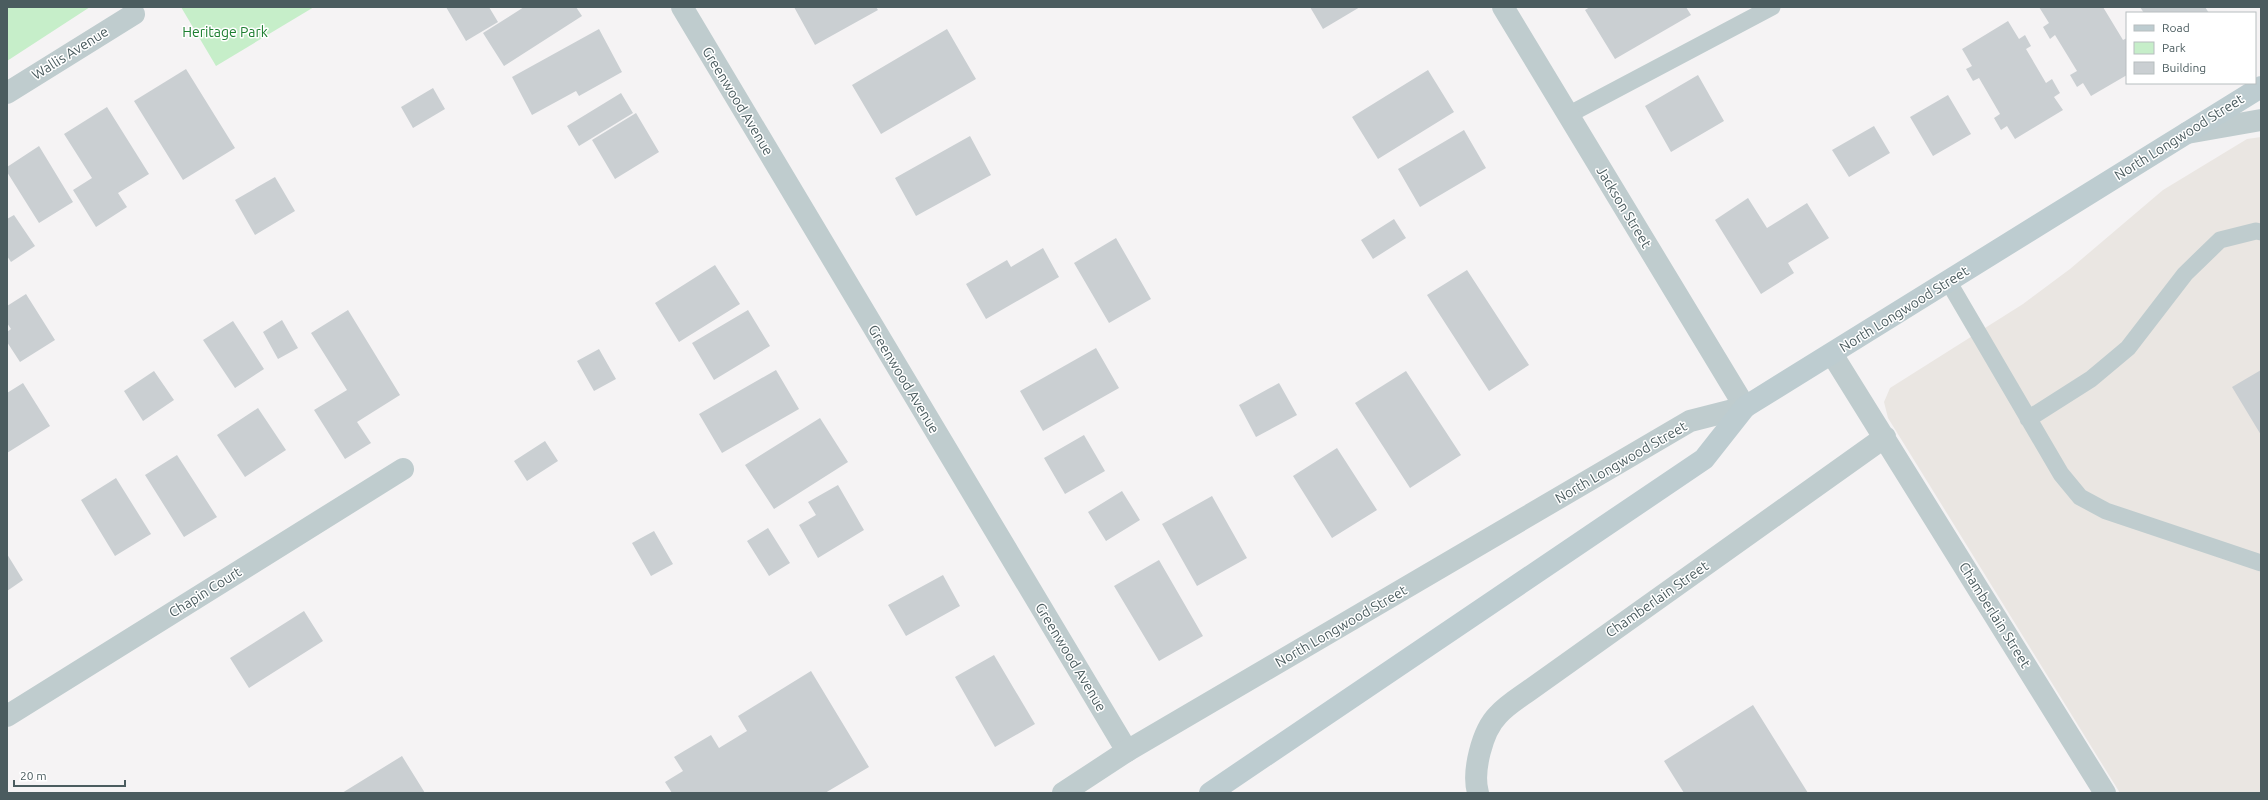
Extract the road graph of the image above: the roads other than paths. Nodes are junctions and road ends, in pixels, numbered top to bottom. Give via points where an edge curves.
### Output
1 (682, 7) edge
2 (1503, 7) edge
3 (1772, 7) edge
4 (134, 14) dead end
5 (2261, 87) edge
6 (7, 93) edge
7 (1568, 115) junction
8 (2261, 120) edge
9 (2183, 134) junction
10 (2261, 232) edge
11 (1948, 281) junction
12 (1832, 354) junction
13 (1745, 407) junction
14 (2028, 419) junction
15 (1885, 437) junction
16 (403, 469) dead end
17 (2261, 563) edge
18 (7, 716) edge
19 (1127, 751) junction
20 (1063, 793) edge
21 (1210, 793) edge
22 (1478, 793) edge
23 (2105, 793) edge

1 - 19 street, Greenwood Avenue
2 - 7 street, Jackson Street
3 - 7 lane
4 - 6 street, Wallis Avenue
5 - 9 main road, North Longwood Street
7 - 13 street, Jackson Street
8 - 9 street
9 - 11 main road, North Longwood Street
10 - 14 lane via 2220,240 2184,274 2128,348 2091,379
11 - 12 main road, North Longwood Street
11 - 14 lane
12 - 13 main road, North Longwood Street
12 - 15 street, Chamberlain Street
13 - 19 street, North Longwood Street via 1690,421
13 - 21 main road via 1704,459
14 - 17 lane via 2061,474 2080,497 2106,511
15 - 22 street, Chamberlain Street via 1497,715 1480,746 1475,784
15 - 23 street, Chamberlain Street
16 - 18 street, Chapin Court
19 - 20 street, North Longwood Street

